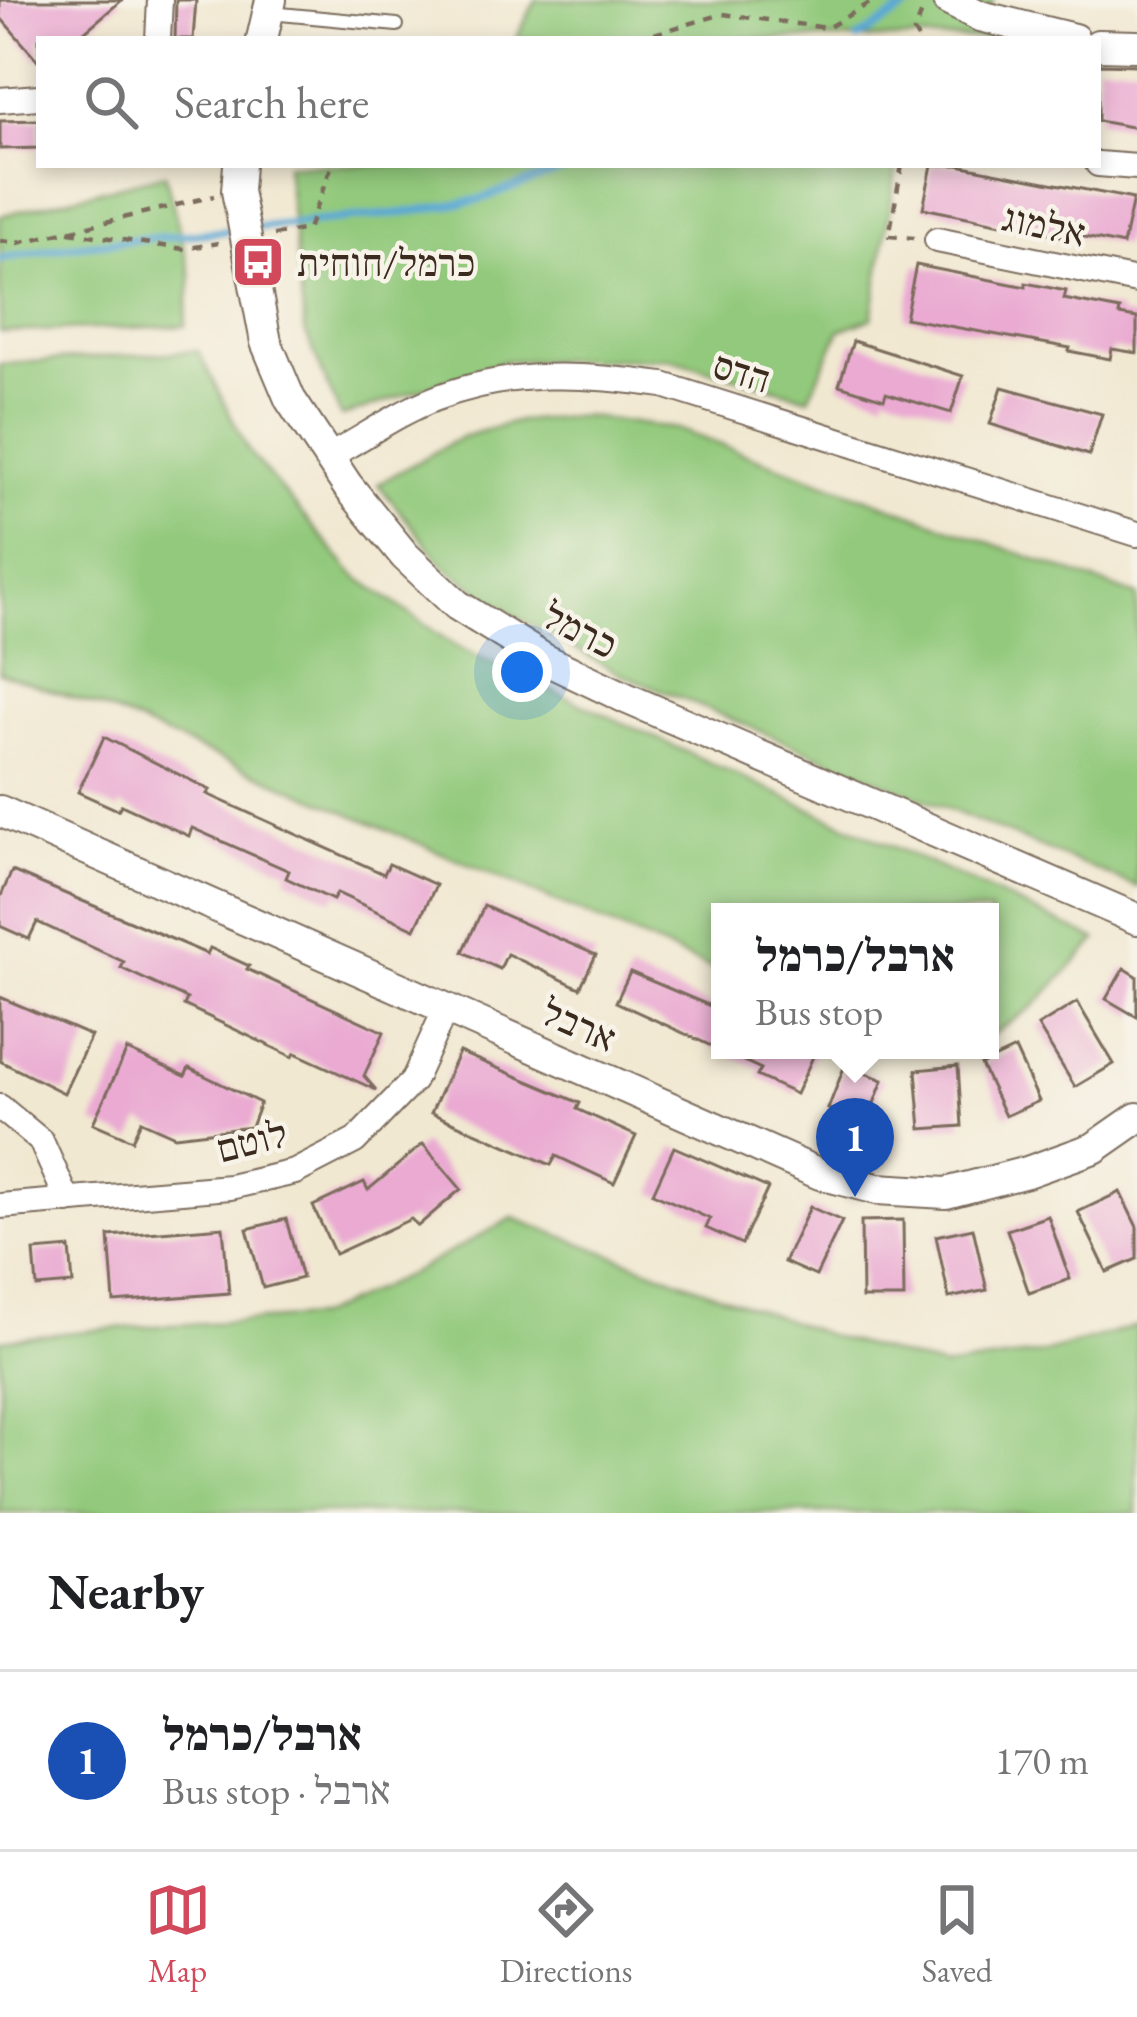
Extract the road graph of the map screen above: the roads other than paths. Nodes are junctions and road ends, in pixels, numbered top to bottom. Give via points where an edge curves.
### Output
1 (160, 0) edge
2 (948, 0) edge
3 (267, 17) edge
4 (398, 25) dead end
5 (158, 36) edge
6 (1062, 36) edge
7 (1101, 45) edge
8 (1137, 46) edge
9 (36, 98) edge
10 (0, 100) edge
11 (1101, 164) edge
12 (1137, 167) edge
13 (238, 178) edge
14 (937, 240) road end
15 (1137, 281) edge
16 (328, 457) junction
17 (1137, 534) edge
18 (0, 812) edge
19 (1137, 919) edge
20 (446, 1008) junction
21 (0, 1107) edge
22 (1137, 1118) edge
23 (68, 1201) junction
24 (0, 1206) edge

1 - 5 street
2 - 6 street
3 - 4 lane
7 - 8 street
9 - 10 street
11 - 12 street
13 - 16 street, כרמל via 266,341 290,399
14 - 15 street, אלמוג
16 - 17 street, הדס via 434,399 509,379 586,374 663,385
16 - 19 street, כרמל via 422,572 544,659
18 - 20 street, ארבל
20 - 22 street, ארבל via 820,1174 877,1189 946,1192 1027,1172 1094,1148
20 - 23 street, לוטם via 413,1081 355,1142 295,1172 230,1187
21 - 23 street via 41,1141
23 - 24 street, לוטם

